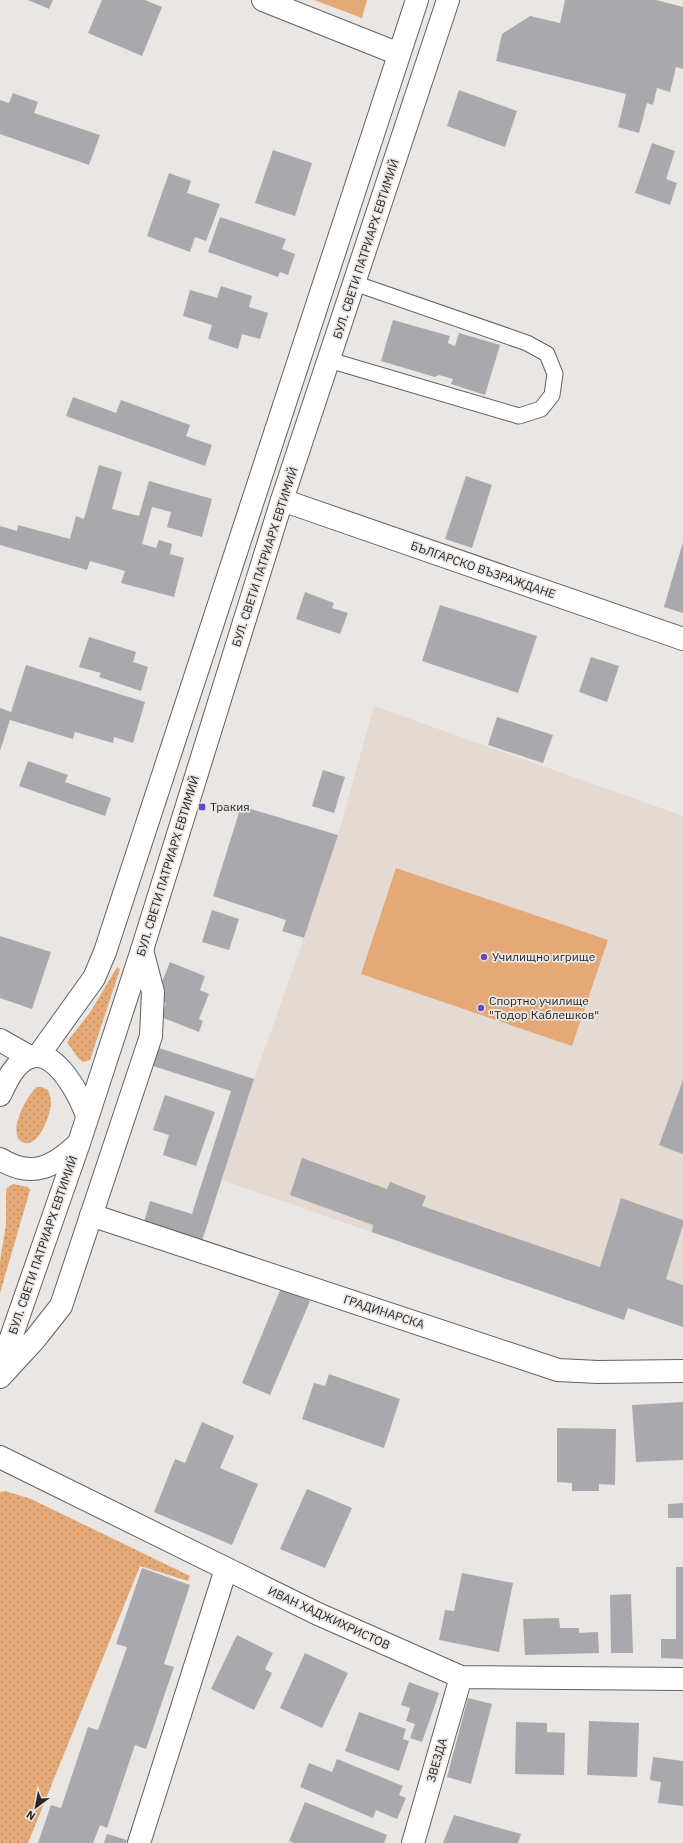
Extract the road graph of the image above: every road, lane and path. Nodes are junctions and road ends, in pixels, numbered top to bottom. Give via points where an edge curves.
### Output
1 (263, 0) edge
2 (417, 0) edge
3 (448, 0) edge
4 (399, 54) junction
5 (354, 283) junction
6 (329, 360) junction
7 (282, 500) junction
8 (683, 639) edge
9 (142, 950) junction
10 (0, 1040) edge
11 (34, 1056) junction
12 (0, 1095) edge
13 (87, 1116) junction
14 (79, 1143) junction
15 (0, 1159) edge
16 (92, 1215) junction
17 (0, 1369) edge
18 (683, 1371) edge
19 (0, 1377) edge
20 (0, 1457) edge
21 (226, 1569) junction
22 (461, 1677) junction
23 (683, 1679) edge
24 (139, 1843) edge
25 (413, 1843) edge

1 - 4 street
2 - 4 street
3 - 5 street, БУЛ. СВЕТИ ПАТРИАРХ ЕВТИМИЙ
4 - 11 street via 105,952 94,978
5 - 6 street, БУЛ. СВЕТИ ПАТРИАРХ ЕВТИМИЙ
5 - 6 lane via 527,342 547,354 555,374 552,395 541,409 519,416
6 - 7 street, БУЛ. СВЕТИ ПАТРИАРХ ЕВТИМИЙ
7 - 8 street, БЪЛГАРСКО ВЪЗРАЖДАНЕ
7 - 9 street, БУЛ. СВЕТИ ПАТРИАРХ ЕВТИМИЙ
9 - 13 street, БУЛ. СВЕТИ ПАТРИАРХ ЕВТИМИЙ
9 - 16 street via 153,992 151,1036
10 - 11 street
11 - 12 street via 16,1067
11 - 13 street via 55,1064 62,1071 79,1095
13 - 14 street, БУЛ. СВЕТИ ПАТРИАРХ ЕВТИМИЙ
14 - 15 street via 60,1160 40,1169 18,1168
14 - 17 street, БУЛ. СВЕТИ ПАТРИАРХ ЕВТИМИЙ
16 - 18 street, ГРАДИНАРСКА via 558,1370
16 - 19 street via 61,1306
20 - 21 street, ИВАН ХАДЖИХРИСТОВ
21 - 22 street, ИВАН ХАДЖИХРИСТОВ via 318,1614
21 - 24 street
22 - 23 street, ИВАН ХАДЖИХРИСТОВ
22 - 25 street, ЗВЕЗДА

